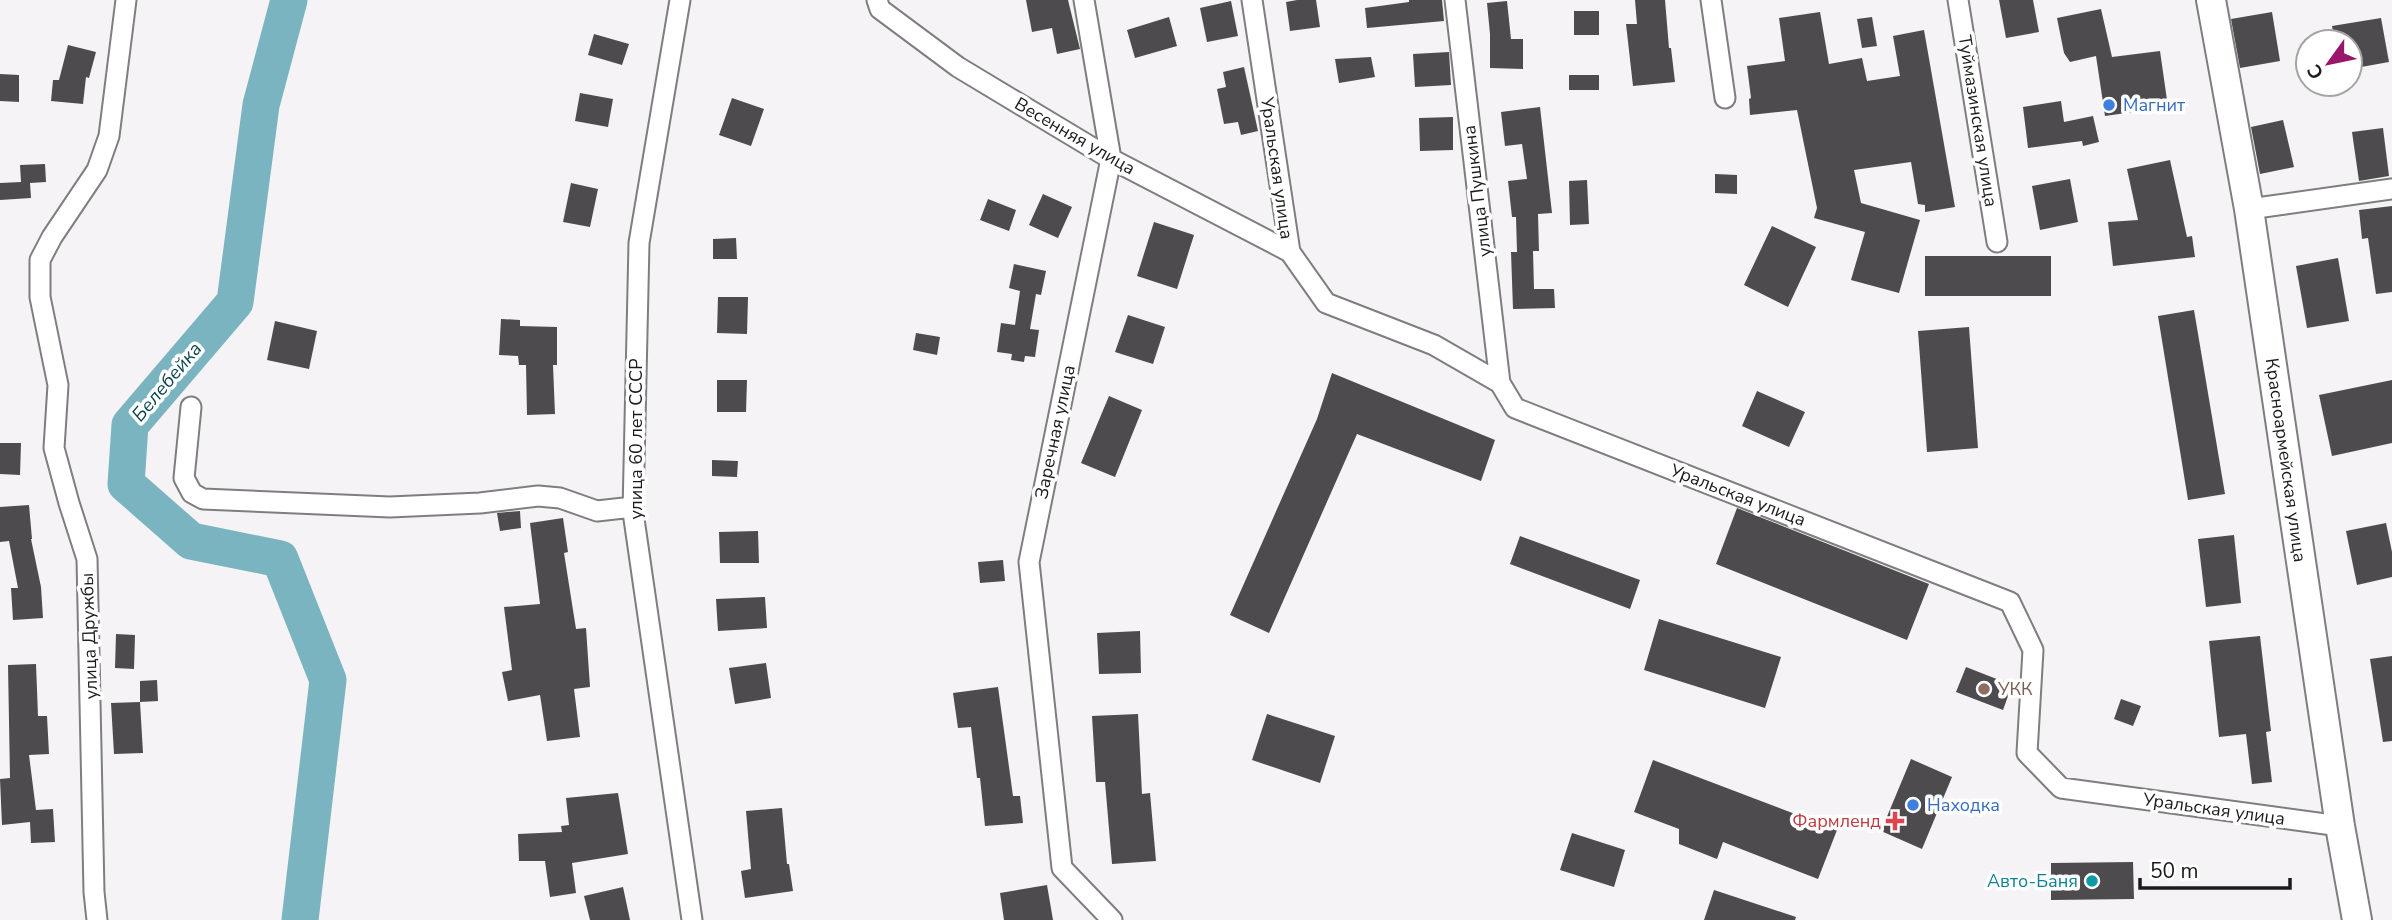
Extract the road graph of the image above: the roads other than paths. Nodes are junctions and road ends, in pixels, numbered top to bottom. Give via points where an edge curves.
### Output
1 (126, 0) edge
2 (680, 0) edge
3 (877, 0) edge
4 (1084, 0) edge
5 (1252, 0) edge
6 (1455, 0) edge
7 (1711, 0) edge
8 (1958, 0) edge
9 (2211, 0) edge
10 (1724, 98) dead end
11 (1111, 159) junction
12 (2392, 189) edge
13 (2249, 209) junction
14 (1997, 242) dead end
15 (1290, 252) junction
16 (1500, 383) junction
17 (191, 407) dead end
18 (633, 507) junction
19 (2340, 826) junction
20 (97, 920) edge
21 (692, 920) edge
22 (1112, 920) edge
23 (2357, 920) edge

1 - 20 street, улица Дружбы via 109,136 97,170 40,260 40,297 58,385 54,448 88,559
2 - 18 street, улица 60 лет СССР via 639,243
3 - 11 street, Весенняя улица via 880,9 958,67
4 - 11 street, Заречная улица
5 - 15 street, Уральская улица
6 - 16 street, улица Пушкина
7 - 10 street
8 - 14 street, Туймазинская улица
9 - 13 main road, Красноармейская улица
11 - 15 street, Весенняя улица
11 - 22 street, Заречная улица via 1029,562 1062,868
12 - 13 street
13 - 19 main road, Красноармейская улица
15 - 16 street, Уральская улица via 1326,303 1434,345
16 - 19 street, Уральская улица via 1515,408 2010,602 2033,650 2027,753 2062,788
17 - 18 street via 184,478 192,493 203,499 390,507 538,496 597,510
18 - 21 street, улица 60 лет СССР
19 - 23 main road, Красноармейская улица

